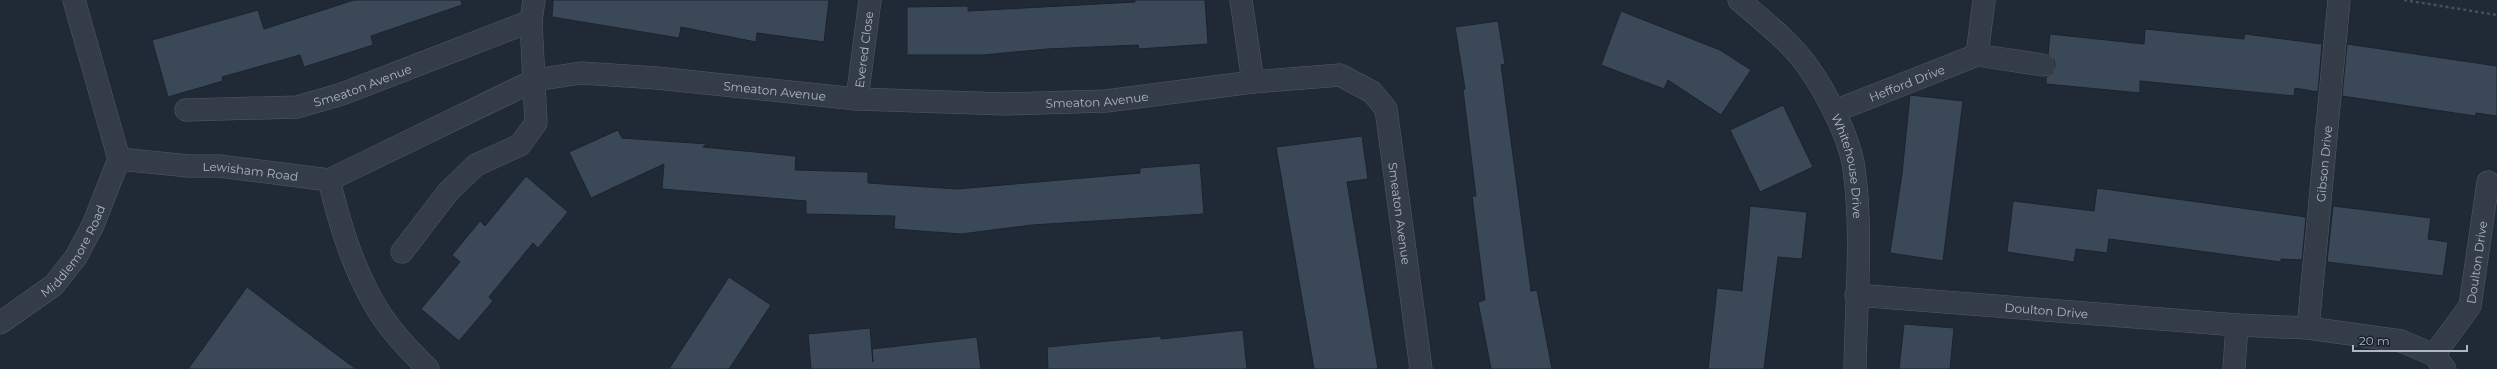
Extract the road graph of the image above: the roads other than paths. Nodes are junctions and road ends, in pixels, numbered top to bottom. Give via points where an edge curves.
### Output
1 (74, 0) edge
2 (534, 0) edge
3 (870, 0) edge
4 (1242, 0) edge
5 (1739, 0) edge
6 (1984, 0) edge
7 (2339, 0) edge
8 (531, 22) junction
9 (1977, 56) junction
10 (2043, 65) dead end
11 (535, 80) junction
12 (1253, 82) junction
13 (857, 99) junction
14 (186, 110) dead end
15 (1836, 111) junction
16 (119, 159) junction
17 (329, 180) junction
18 (2488, 182) dead end
19 (402, 252) dead end
20 (1856, 295) junction
21 (0, 323) edge
22 (2237, 325) junction
23 (2308, 328) junction
24 (2440, 362) edge
25 (428, 369) edge
26 (1421, 369) edge
27 (1855, 369) edge
28 (2234, 369) edge

1 - 16 street
2 - 8 street
3 - 13 street, Evered Close
4 - 12 street
5 - 15 street, Whitehouse Drive via 1778,34 1808,67
6 - 9 street
7 - 23 street, Gibson Drive
8 - 11 street
8 - 14 street, Smeaton Avenue via 342,94 297,107
9 - 10 street, Hefford Drive
9 - 15 street, Hefford Drive
11 - 13 street, Smeaton Avenue via 581,73 657,78
11 - 17 street, Smeaton Avenue
11 - 19 street via 536,124 520,145 476,165 448,192
12 - 13 street, Smeaton Avenue via 1106,101 1005,104
12 - 26 street, Smeaton Avenue via 1340,75 1372,92 1386,109
15 - 20 street, Whitehouse Drive via 1854,167 1858,220
16 - 17 street, Lewisham Road via 189,166 219,166
16 - 21 street, Middlemore Road via 93,225 76,257 54,285
17 - 25 street via 341,230 372,301 401,342
18 - 24 street, Doulton Drive via 2470,306
20 - 22 street, Doulton Drive
20 - 27 street, Whitehouse Drive
22 - 23 street, Doulton Drive
22 - 28 street
23 - 24 street, Doulton Drive via 2401,341

